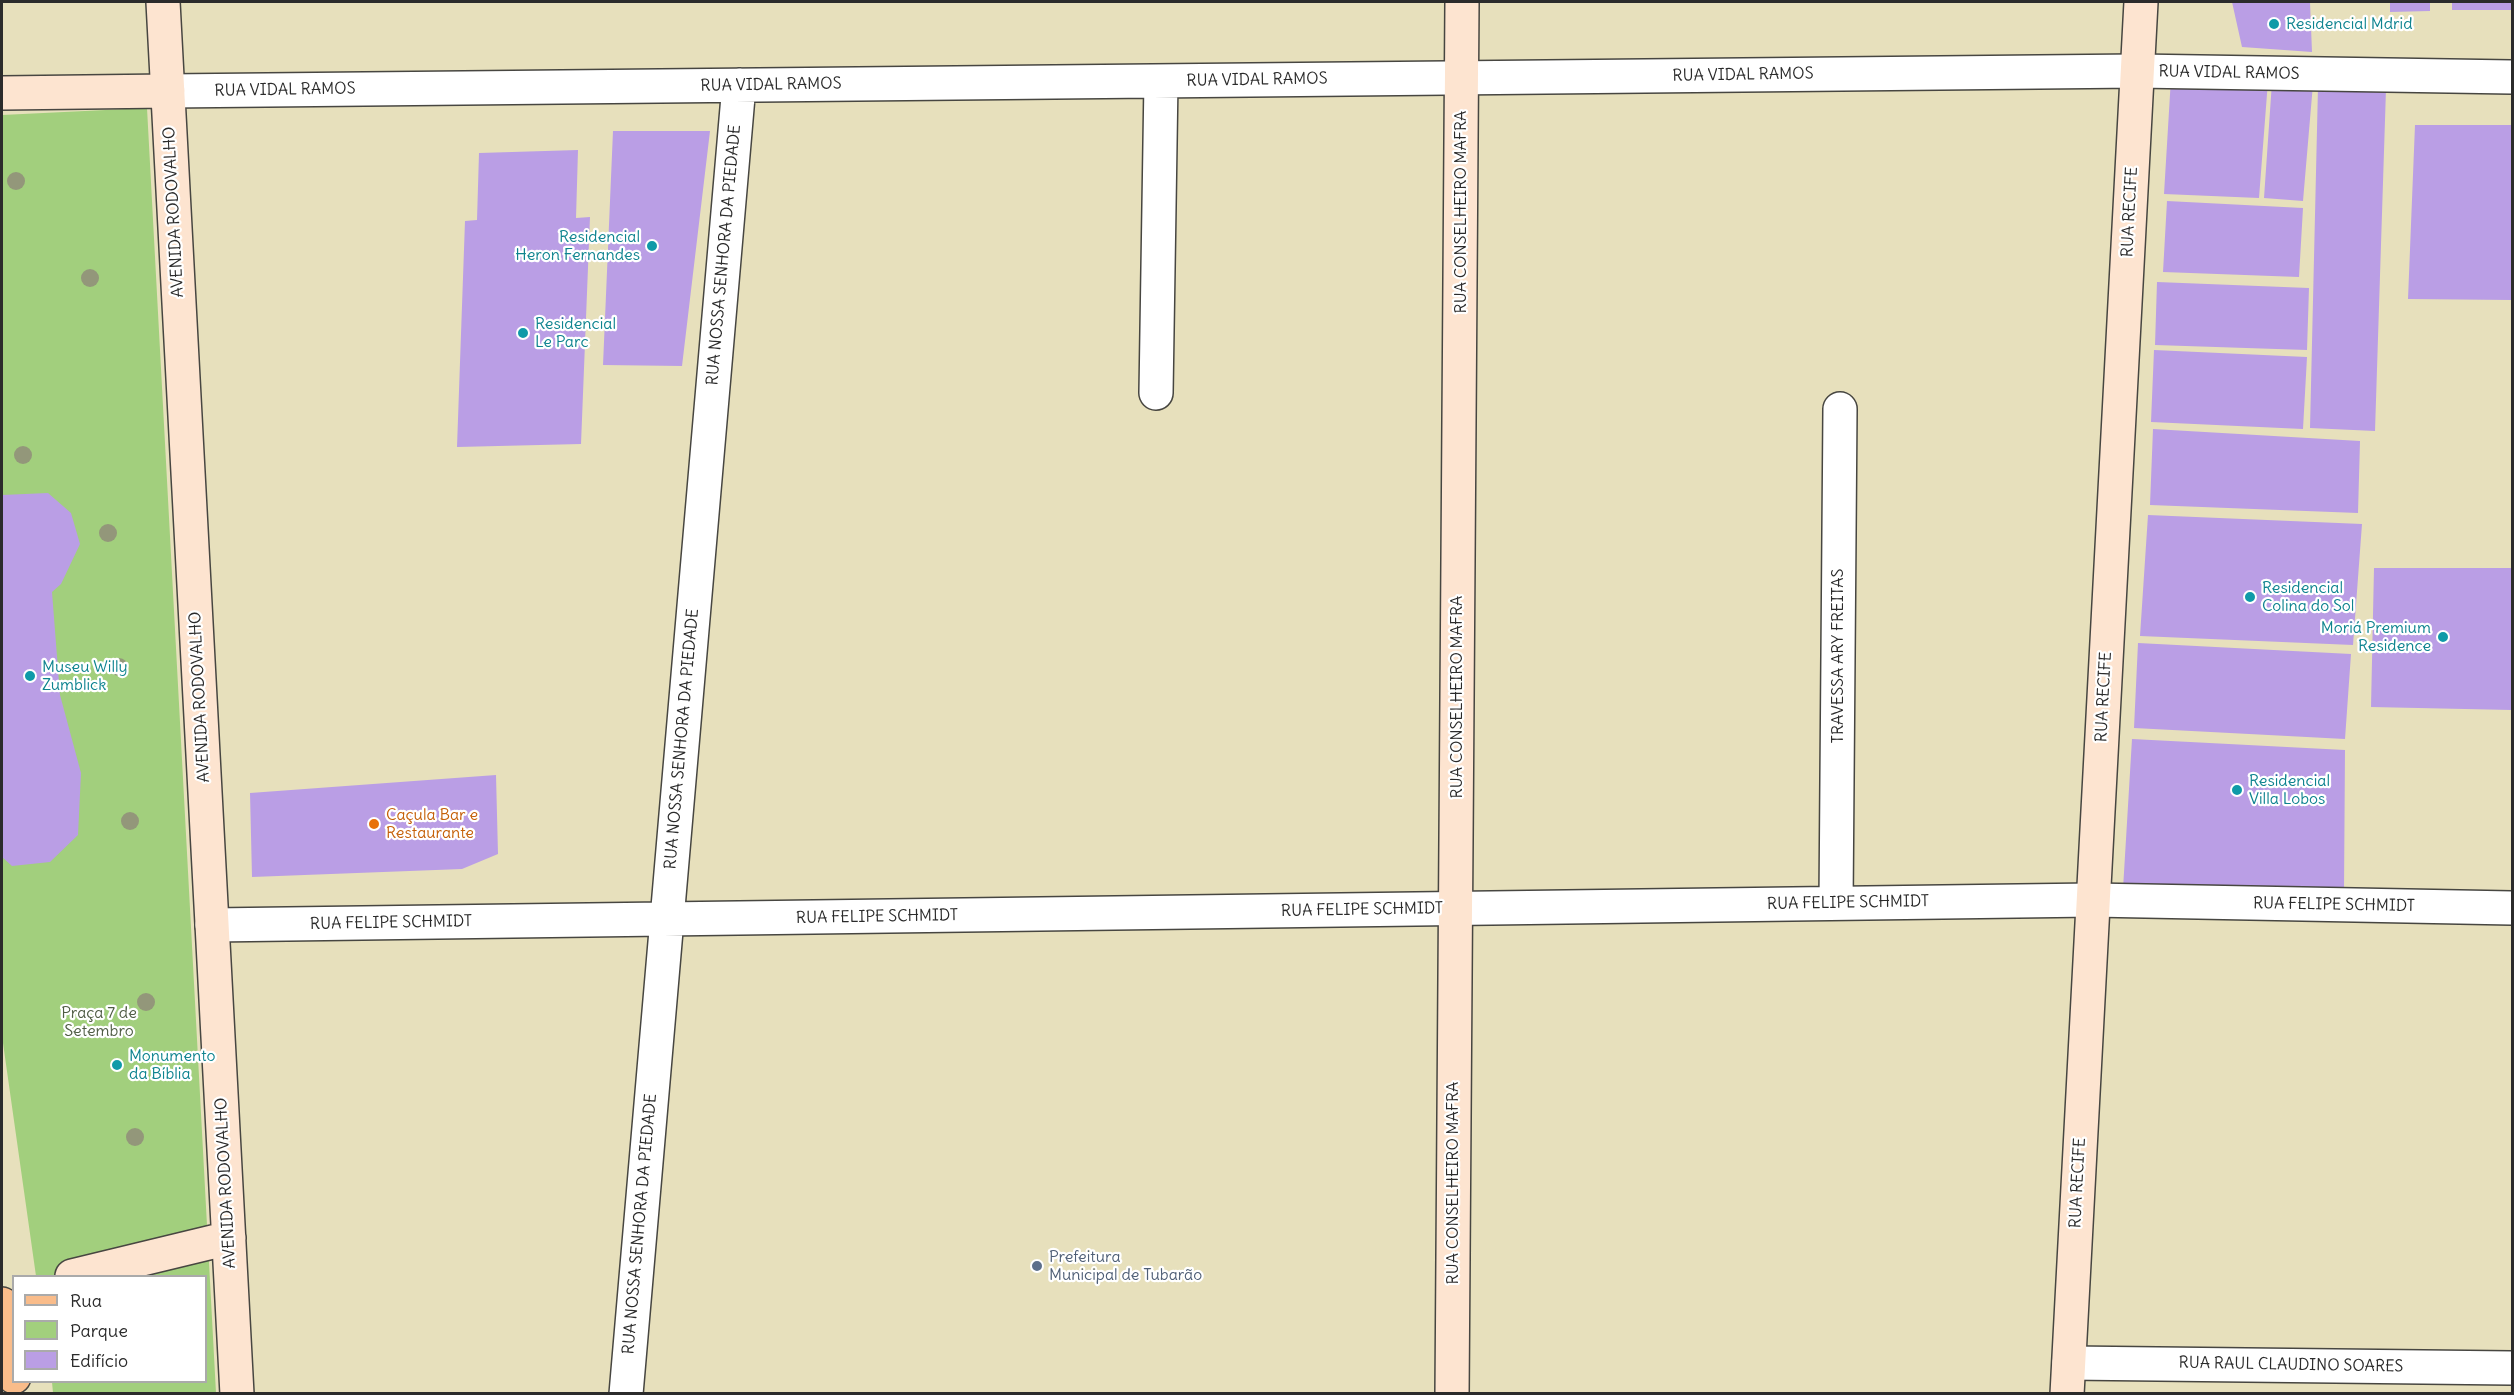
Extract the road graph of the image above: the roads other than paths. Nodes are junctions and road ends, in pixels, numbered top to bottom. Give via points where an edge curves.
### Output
1 (163, 2) edge
2 (1462, 2) edge
3 (2141, 2) edge
4 (2137, 71) junction
5 (2512, 77) edge
6 (1462, 78) junction
7 (1161, 81) junction
8 (739, 85) junction
9 (168, 91) junction
10 (2, 93) edge
11 (1156, 393) dead end
12 (1840, 410) dead end
13 (2093, 900) junction
14 (1836, 903) junction
15 (2512, 908) edge
16 (1455, 909) junction
17 (666, 920) junction
18 (212, 925) junction
19 (229, 1238) junction
20 (76, 1275) edge
21 (2, 1304) edge
22 (12, 1365) edge
23 (2512, 1368) edge
24 (2068, 1378) edge
25 (2431, 1380) edge
26 (237, 1394) edge
27 (626, 1394) edge
28 (1452, 1394) edge

1 - 9 street, AVENIDA RODOVALHO
2 - 6 street, RUA CONSELHEIRO MAFRA
3 - 4 street, RUA RECIFE
4 - 5 street, RUA VIDAL RAMOS
4 - 6 street, RUA VIDAL RAMOS
4 - 13 street, RUA RECIFE
6 - 7 street, RUA VIDAL RAMOS
6 - 16 street, RUA CONSELHEIRO MAFRA
7 - 8 street, RUA VIDAL RAMOS
7 - 11 street
8 - 9 street, RUA VIDAL RAMOS
8 - 17 street, RUA NOSSA SENHORA DA PIEDADE
9 - 10 street, RUA VIDAL RAMOS
9 - 18 street, AVENIDA RODOVALHO
12 - 14 street, TRAVESSA ARY FREITAS
13 - 14 street, RUA FELIPE SCHMIDT
13 - 15 street, RUA FELIPE SCHMIDT
13 - 24 street, RUA RECIFE
14 - 16 street, RUA FELIPE SCHMIDT
16 - 17 street, RUA FELIPE SCHMIDT
16 - 28 street, RUA CONSELHEIRO MAFRA
17 - 18 street, RUA FELIPE SCHMIDT
17 - 27 street, RUA NOSSA SENHORA DA PIEDADE
18 - 19 street, AVENIDA RODOVALHO
19 - 20 street
19 - 26 street, AVENIDA RODOVALHO
21 - 22 main road
23 - 25 street, RUA RAUL CLAUDINO SOARES
24 - 25 street, RUA RAUL CLAUDINO SOARES

